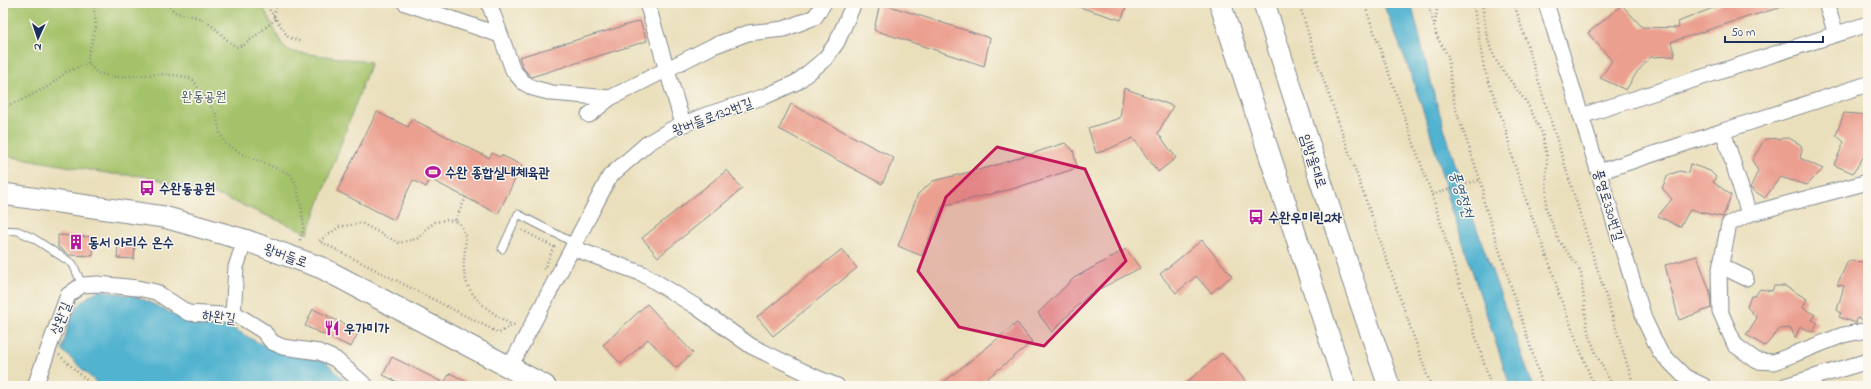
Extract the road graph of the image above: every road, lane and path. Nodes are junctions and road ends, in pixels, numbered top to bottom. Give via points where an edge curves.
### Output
1 (92, 3) edge
2 (167, 3) edge
3 (265, 3) edge
4 (277, 3) edge
5 (404, 3) edge
6 (489, 3) edge
7 (647, 3) edge
8 (824, 3) edge
9 (854, 3) edge
10 (1220, 3) edge
11 (1264, 3) edge
12 (1299, 3) edge
13 (1364, 3) edge
14 (1428, 3) edge
15 (1438, 3) edge
16 (1473, 3) edge
17 (1482, 3) edge
18 (1514, 3) edge
19 (1546, 3) edge
20 (1826, 3) edge
21 (275, 18) junction
22 (1868, 24) edge
23 (1434, 25) junction
24 (1836, 34) junction
25 (500, 35) junction
26 (302, 42) dead end
27 (88, 63) junction
28 (667, 70) junction
29 (1868, 84) edge
30 (610, 98) junction
31 (3, 106) edge
32 (589, 115) dead end
33 (1581, 116) junction
34 (684, 124) junction
35 (1723, 131) junction
36 (1599, 172) junction
37 (1480, 180) junction
38 (1868, 182) edge
39 (3, 194) edge
40 (1432, 195) junction
41 (466, 197) dead end
42 (1749, 214) junction
43 (455, 221) junction
44 (304, 226) dead end
45 (3, 230) edge
46 (522, 230) dead end
47 (245, 240) junction
48 (573, 248) junction
49 (502, 249) dead end
50 (1721, 266) junction
51 (541, 275) dead end
52 (1746, 278) dead end
53 (82, 285) junction
54 (233, 316) junction
55 (518, 322) dead end
56 (512, 325) junction
57 (1868, 330) edge
58 (48, 347) junction
59 (1868, 361) edge
60 (510, 367) junction
61 (537, 384) edge
62 (35, 386) edge
63 (93, 386) edge
64 (366, 386) edge
65 (837, 386) edge
66 (1345, 386) edge
67 (1390, 386) edge
68 (1431, 386) edge
69 (1491, 386) edge
70 (1543, 386) edge
71 (1594, 386) edge
72 (1613, 386) edge
73 (1634, 386) edge
74 (1704, 386) edge
75 (1785, 386) edge

1 - 27 path via 96,27
2 - 21 path via 174,13 196,17 215,26 236,47 244,45
3 - 21 path
4 - 21 path
5 - 25 street
6 - 25 street
7 - 28 street
8 - 28 street via 816,17 784,29 748,33 713,46
9 - 34 street, 왕버들로132번길 via 837,42 825,59 797,82 766,96
10 - 66 main road
11 - 67 main road, 임방울대로 via 1345,257
12 - 68 path
13 - 40 path
14 - 23 path
15 - 23 path
16 - 71 path via 1484,68 1506,130 1512,157
17 - 72 path via 1491,50 1502,70 1527,103 1542,133 1547,156 1546,208 1559,241 1581,274 1587,327 1596,354
18 - 73 path
19 - 33 street, 풍영로330번길
20 - 24 street
21 - 26 path via 288,37
22 - 24 street
23 - 37 path via 1448,56 1456,110
24 - 33 street
25 - 30 street via 513,70 523,82 552,93
27 - 31 path via 66,72 49,86 22,100
27 - 44 path via 97,73 116,77 159,74 192,80 216,114 225,143 242,154 290,174 300,198
28 - 30 street
28 - 34 street
29 - 35 street
30 - 32 street
33 - 36 street, 풍영로330번길
34 - 48 street, 왕버들로132번길 via 648,143 610,176
35 - 36 street
35 - 42 street
36 - 74 street, 풍영로330번길 via 1646,321 1660,352 1685,377
37 - 40 path
37 - 70 path via 1484,191 1483,199
38 - 42 street
39 - 47 main road, 왕버들로 via 164,217
40 - 69 path
41 - 43 path
42 - 50 street via 1729,224
43 - 56 path via 461,225 466,237 464,272 473,296 487,310
43 - 56 path via 435,222 419,238 399,243 361,223 339,227 319,241 499,332
45 - 53 lane via 18,231 33,238 73,264
46 - 51 path via 554,248
47 - 54 street via 236,267
47 - 60 main road, 왕버들로 via 322,268
48 - 49 lane via 570,241 518,214
48 - 60 street, 왕버들로132번길
48 - 65 street via 644,274 751,346
50 - 52 street
50 - 57 street via 1720,311 1735,345 1757,361 1774,362 1843,335
53 - 54 street, 하완길 via 137,288 156,292 188,313
53 - 58 street, 상완길 via 68,295
54 - 64 street, 하완길 via 239,316 263,331 272,342 283,347 319,352 335,358
55 - 56 path
58 - 62 street, 상완길
58 - 63 path
59 - 75 street
60 - 61 main road, 왕버들로

